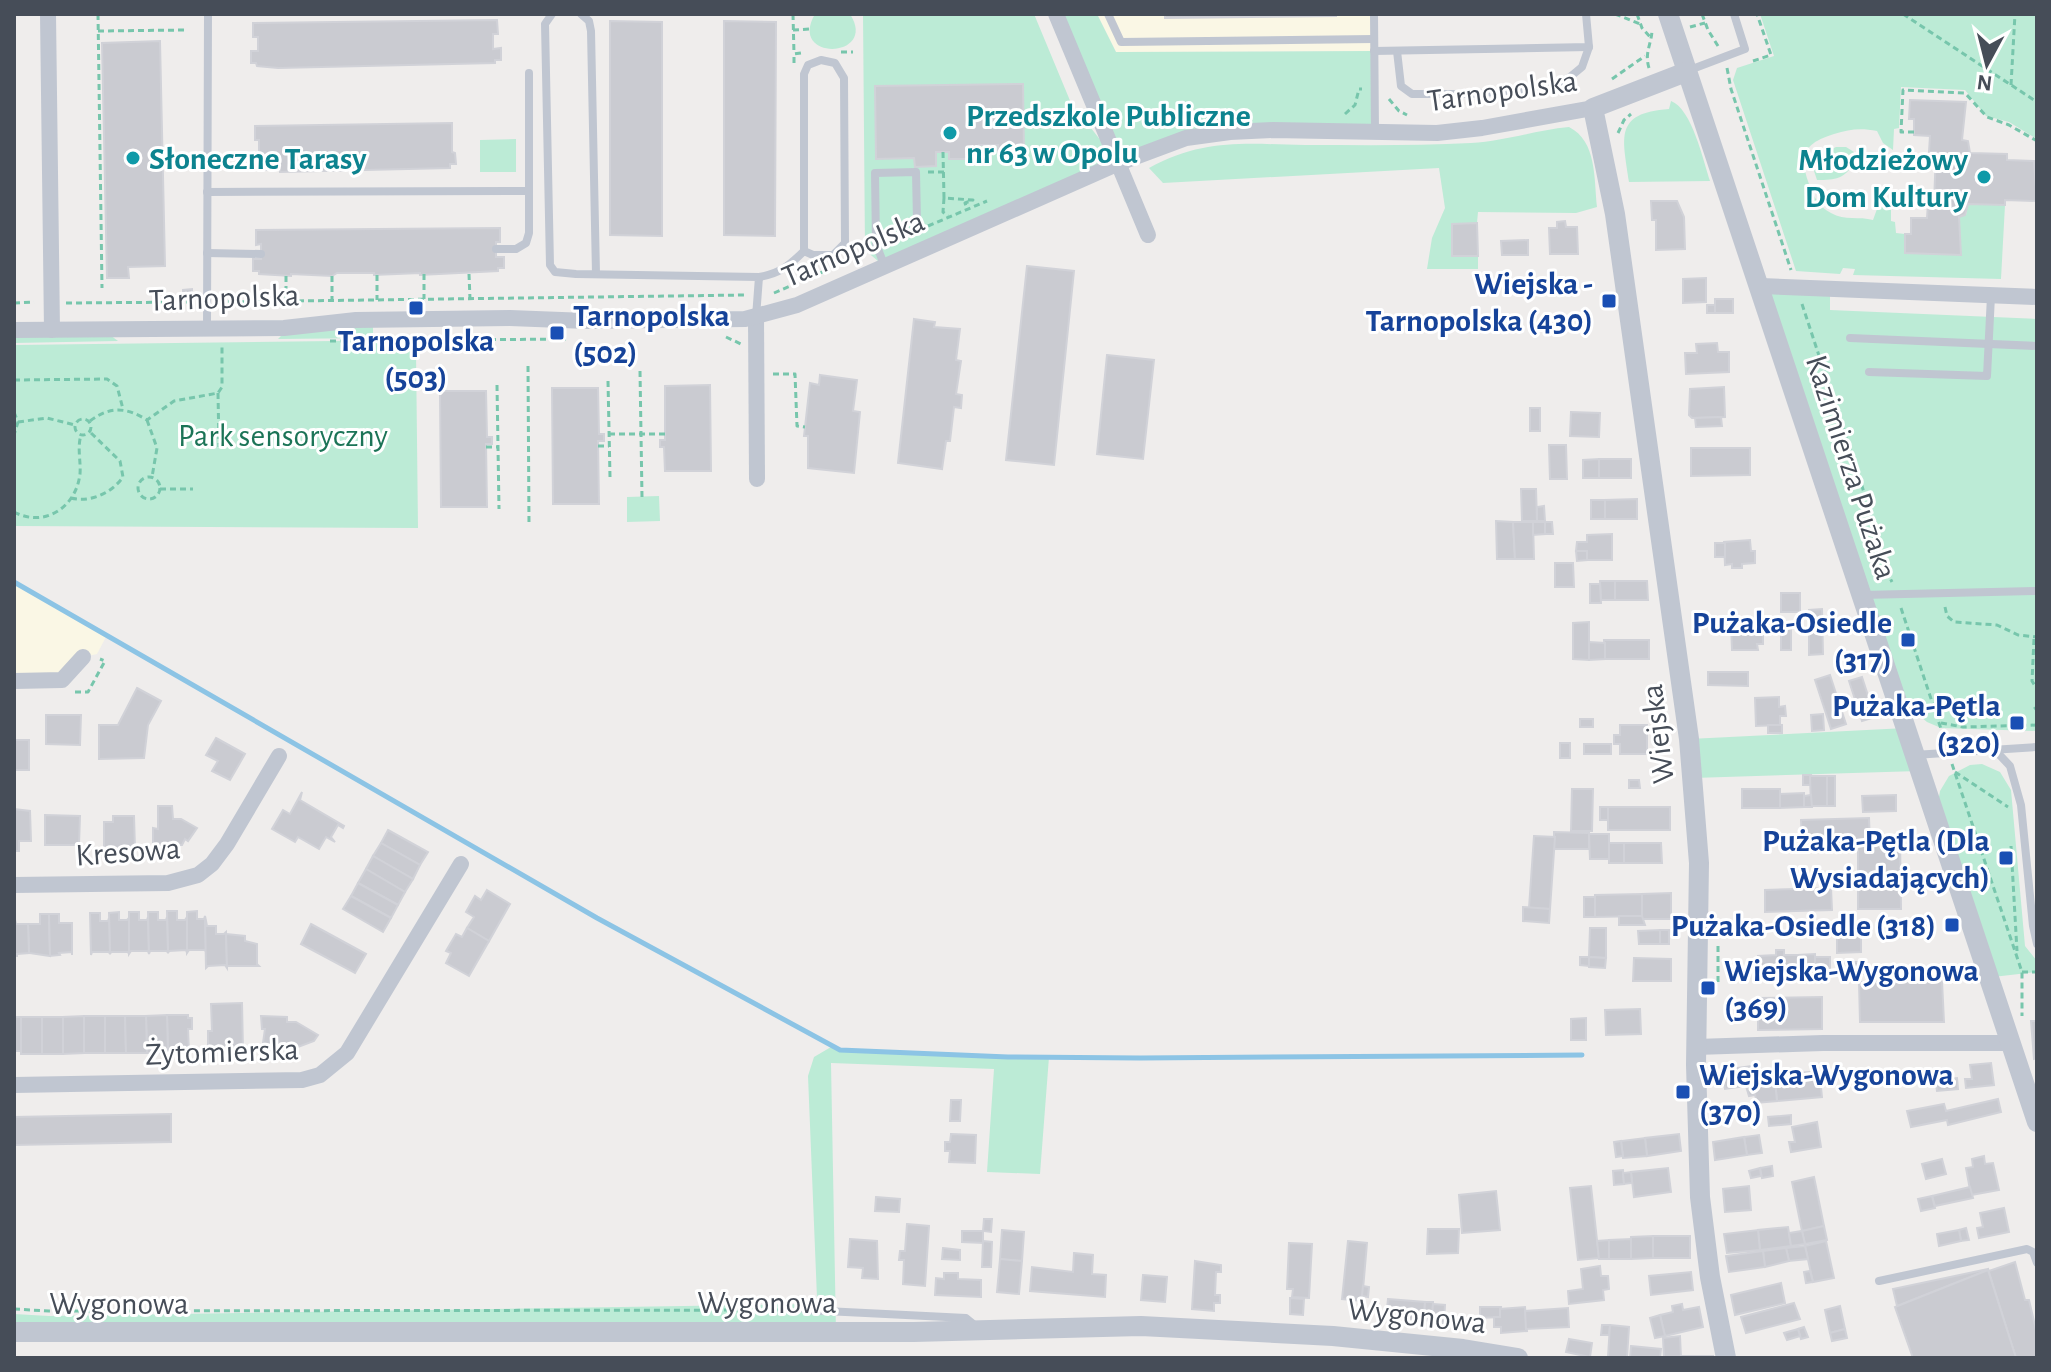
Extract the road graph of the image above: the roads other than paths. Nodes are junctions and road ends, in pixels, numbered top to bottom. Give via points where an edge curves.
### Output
1 (48, 14) edge
2 (208, 14) edge
3 (552, 14) edge
4 (581, 14) edge
5 (1056, 14) edge
6 (1108, 14) edge
7 (1374, 14) edge
8 (1586, 14) edge
9 (1668, 14) edge
10 (1734, 14) edge
11 (1374, 39) junction
12 (1589, 47) junction
13 (1374, 51) junction
14 (1397, 51) junction
15 (1686, 72) junction
16 (529, 73) dead end
17 (1593, 108) junction
18 (1375, 132) junction
19 (1119, 163) junction
20 (529, 191) junction
21 (207, 192) junction
22 (917, 221) dead end
23 (1148, 235) dead end
24 (496, 249) dead end
25 (804, 251) junction
26 (207, 253) junction
27 (261, 254) dead end
28 (885, 267) junction
29 (596, 274) junction
30 (759, 277) junction
31 (1761, 286) junction
32 (1991, 295) junction
33 (2037, 297) edge
34 (756, 317) junction
35 (207, 329) junction
36 (14, 330) edge
37 (52, 330) junction
38 (1850, 338) dead end
39 (1989, 345) junction
40 (2037, 346) edge
41 (1869, 372) dead end
42 (757, 479) dead end
43 (2037, 591) edge
44 (1862, 595) junction
45 (83, 657) dead end
46 (14, 681) edge
47 (2037, 747) edge
48 (1994, 749) junction
49 (1914, 755) junction
50 (279, 756) dead end
51 (461, 864) dead end
52 (14, 885) edge
53 (2037, 944) edge
54 (2009, 1043) junction
55 (1696, 1047) junction
56 (14, 1085) edge
57 (2037, 1122) edge
58 (2037, 1263) edge
59 (1879, 1281) dead end
60 (805, 1310) road end
61 (981, 1330) junction
62 (14, 1332) edge
63 (1411, 1350) edge
64 (1518, 1358) edge
65 (1726, 1358) edge

1 - 37 street
2 - 21 lane
3 - 29 lane via 545,24 550,265 555,272
4 - 29 lane via 591,31
5 - 19 street
6 - 11 lane via 1121,42
7 - 11 lane
8 - 12 lane
9 - 15 street, Kazimierza Pużaka
10 - 15 lane via 1745,49
11 - 13 lane
12 - 14 lane
12 - 14 lane via 1582,67 1549,87 1472,94 1412,94 1401,86
13 - 14 lane
13 - 18 lane
15 - 17 street, Tarnopolska
15 - 31 street, Kazimierza Pużaka
16 - 20 lane
17 - 18 street, Tarnopolska via 1437,133
17 - 55 street, Wiejska via 1615,214 1689,739 1699,863
18 - 19 street, Tarnopolska via 1230,132 1186,138
19 - 23 street
19 - 28 street, Tarnopolska
20 - 21 lane
20 - 24 lane via 526,243
21 - 26 lane
22 - 28 lane via 916,172 875,173 877,249
25 - 25 lane via 804,74 808,65 821,60 835,63 844,78 845,243 833,255
25 - 30 lane via 787,268
26 - 27 lane
26 - 35 lane
28 - 34 street, Tarnopolska
29 - 30 lane
30 - 34 lane
31 - 32 street
31 - 44 street, Kazimierza Pużaka
32 - 33 street
32 - 39 lane
34 - 35 street, Tarnopolska via 364,319
34 - 42 street
35 - 37 street, Tarnopolska
36 - 37 street, Tarnopolska
38 - 39 lane
39 - 40 lane
39 - 41 lane via 1987,376
43 - 44 lane
44 - 49 street, Kazimierza Pużaka
45 - 46 street via 62,680
47 - 48 lane
48 - 49 lane
48 - 53 lane via 2010,766 2021,805
49 - 54 street, Kazimierza Pużaka
50 - 52 street, Kresowa via 227,844 198,875 168,883
51 - 56 street, Żytomierska via 347,1053 320,1075 302,1080
54 - 55 street
54 - 57 street, Kazimierza Pużaka
55 - 65 street, Wiejska via 1700,1197
58 - 59 lane via 2027,1249
60 - 61 lane via 966,1318
61 - 62 street, Wygonowa
61 - 63 street, Wygonowa via 1203,1328
63 - 64 street, Wygonowa

